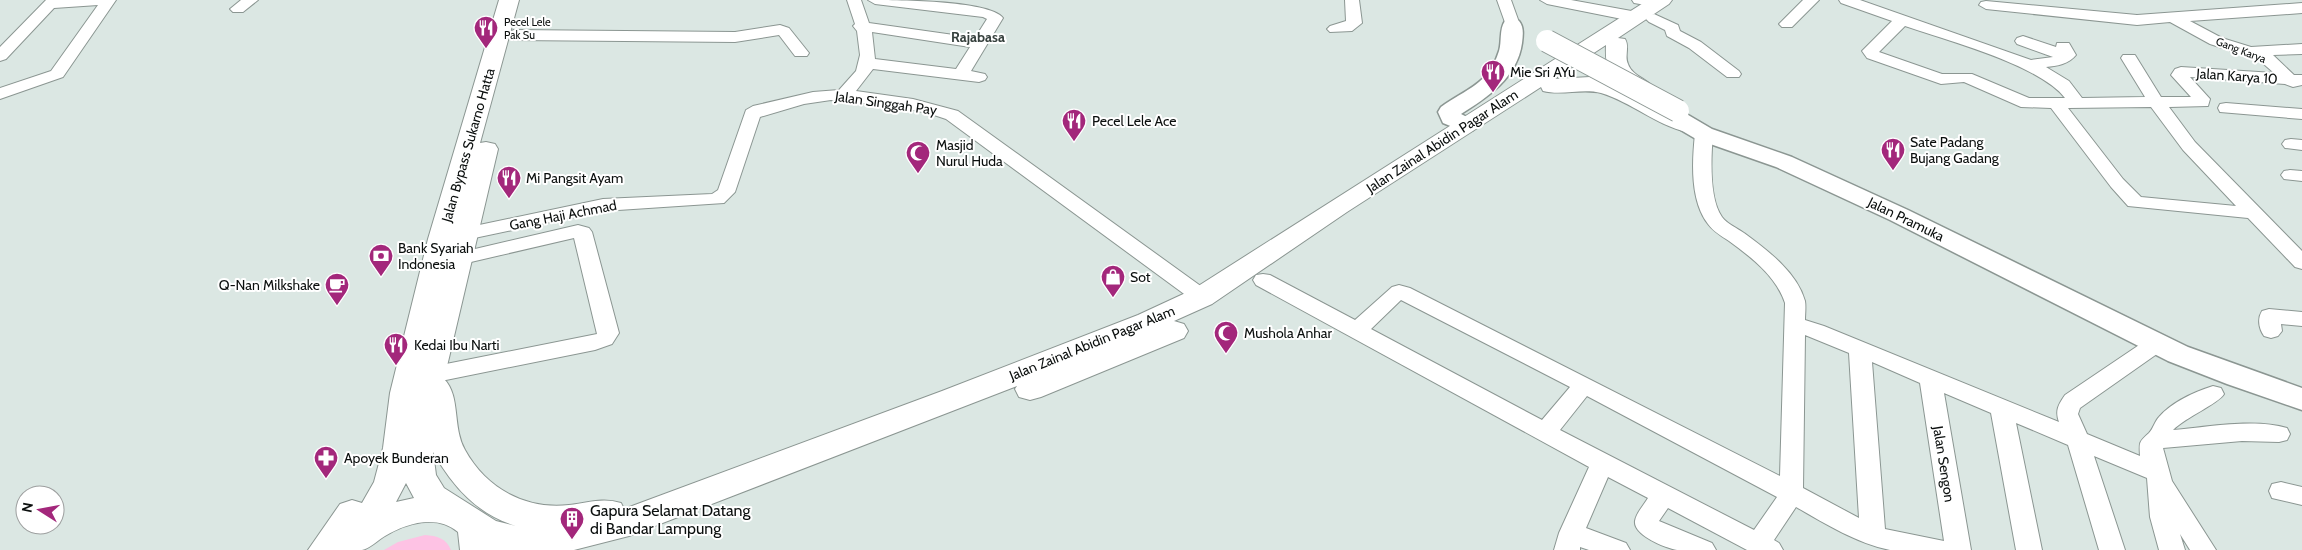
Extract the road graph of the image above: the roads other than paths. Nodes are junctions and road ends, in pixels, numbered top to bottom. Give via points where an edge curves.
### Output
1 (107, 0) edge
2 (509, 0) edge
3 (523, 0) edge
4 (854, 0) edge
5 (875, 0) edge
6 (1352, 0) edge
7 (1504, 0) edge
8 (1547, 0) edge
9 (1812, 0) edge
10 (1846, 0) edge
11 (2242, 0) edge
12 (52, 2) edge
13 (933, 4) edge
14 (1986, 6) dead end
15 (1655, 7) edge
16 (2302, 8) edge
17 (2270, 11) junction
18 (2174, 18) junction
19 (1903, 19) junction
20 (1787, 24) dead end
21 (2302, 24) edge
22 (861, 26) junction
23 (1335, 29) dead end
24 (1512, 29) junction
25 (514, 35) junction
26 (2023, 42) dead end
27 (981, 44) junction
28 (1617, 44) junction
29 (2302, 49) edge
30 (2249, 52) junction
31 (801, 53) dead end
32 (0, 56) edge
33 (2129, 58) dead end
34 (867, 63) junction
35 (2030, 65) junction
36 (961, 74) junction
37 (1733, 74) dead end
38 (979, 76) dead end
39 (1617, 81) junction
40 (2298, 83) edge
41 (1552, 86) junction
42 (491, 92) junction
43 (0, 94) edge
44 (844, 95) junction
45 (2078, 102) junction
46 (2156, 102) junction
47 (2056, 103) junction
48 (2226, 108) dead end
49 (2302, 114) edge
50 (1688, 122) junction
51 (1465, 125) junction
52 (721, 198) joint
53 (2253, 213) junction
54 (465, 234) junction
55 (458, 259) junction
56 (2302, 263) edge
57 (1263, 280) junction
58 (2057, 288) junction
59 (1202, 297) junction
60 (2302, 319) edge
61 (1796, 325) junction
62 (1357, 330) junction
63 (2271, 331) dead end
64 (2156, 344) junction
65 (1860, 350) junction
66 (1930, 377) junction
67 (422, 383) junction
68 (1584, 384) junction
69 (2302, 386) edge
70 (2213, 394) dead end
71 (2302, 398) edge
72 (2002, 409) junction
73 (1546, 432) junction
74 (2279, 434) dead end
75 (2160, 439) junction
76 (2078, 441) junction
77 (816, 451) junction
78 (1603, 462) junction
79 (2159, 478) junction
80 (757, 483) junction
81 (1664, 494) junction
82 (1791, 495) junction
83 (460, 515) junction
84 (1873, 536) junction
85 (1569, 542) edge
86 (1764, 547) edge
87 (340, 548) edge
88 (477, 550) edge
89 (594, 550) edge
90 (1616, 550) edge
91 (1703, 550) edge
92 (1941, 550) edge
93 (1958, 550) edge
94 (2029, 550) edge
95 (2112, 550) edge
96 (2172, 550) edge
97 (2203, 550) edge

1 - 12 street
1 - 43 street via 57,74
2 - 42 highway, Jalan Bypass Sukarno Hatta
3 - 25 highway, Jalan Bypass Sukarno Hatta
4 - 22 street
5 - 13 street
6 - 23 street via 1354,24
7 - 24 street
8 - 15 street
9 - 20 street
10 - 19 street
11 - 17 street
12 - 32 street
13 - 27 street via 992,14 995,18
14 - 18 street via 2123,20
15 - 28 highway, Jalan Zainal Abidin Pagar Alam
15 - 37 street via 1673,28 1672,33 1695,45
15 - 51 highway, Jalan Zainal Abidin Pagar Alam
16 - 17 street
17 - 18 street
17 - 21 street
18 - 30 street, Gang Karya via 2216,41
19 - 35 street
19 - 47 street via 1870,51 1873,55 1941,79 1966,77 2027,103
22 - 27 street
22 - 34 street via 867,43
24 - 50 main road, Jalan Pramuka via 1543,42
24 - 51 main road via 1509,58 1502,69 1482,91 1449,112 1451,118
25 - 31 street via 735,37 780,30
25 - 42 highway, Jalan Bypass Sukarno Hatta
26 - 35 street via 2065,51 2057,60
27 - 36 street
28 - 39 highway
28 - 41 highway, Jalan Zainal Abidin Pagar Alam
29 - 30 street
30 - 40 street, Gang Karya via 2270,61
33 - 46 street
34 - 36 street
34 - 44 street
35 - 45 street via 2062,84
36 - 38 street
39 - 41 highway
39 - 50 highway
40 - 46 street, Jalan Karya 10 via 2181,72 2178,75 2202,102
41 - 57 highway, Jalan Zainal Abidin Pagar Alam
42 - 54 highway, Jalan Bypass Sukarno Hatta
42 - 67 highway, Jalan Bypass Sukarno Hatta via 442,239
44 - 52 street, Jalan Singgah Pay via 824,95 752,114 726,192
44 - 59 street, Jalan Singgah Pay via 952,114
45 - 46 street
45 - 47 street
46 - 53 street via 2189,146
47 - 53 street via 2135,202
48 - 49 street
50 - 58 main road, Jalan Pramuka via 1784,162
50 - 61 street via 1703,172 1710,212 1716,222 1740,239 1782,279 1794,298
51 - 59 highway, Jalan Zainal Abidin Pagar Alam
52 - 54 street, Gang Haji Achmad via 595,206
53 - 56 street
54 - 55 highway, Jalan Bypass Sukarno Hatta
55 - 67 highway, Jalan Bypass Sukarno Hatta
55 - 67 street via 582,232 608,333 605,339 594,343
57 - 62 street
57 - 80 highway, Jalan Zainal Abidin Pagar Alam via 1199,320 1152,341
58 - 64 main road, Jalan Pramuka
58 - 69 main road, Jalan Pramuka via 2235,365
59 - 77 highway, Jalan Zainal Abidin Pagar Alam via 1148,322
60 - 63 street via 2269,316
61 - 65 street
61 - 82 street
62 - 68 street via 1399,292
62 - 73 street
64 - 71 main road, Jalan Pramuka via 2207,366
64 - 76 street via 2069,406 2067,414
65 - 66 street
65 - 84 street
66 - 72 street
66 - 93 street, Jalan Sengon
67 - 77 highway via 438,391 442,436 457,468 484,494 509,510 533,518 558,520 614,511 732,469 766,459
67 - 83 highway, Jalan Bypass Sukarno Hatta via 418,472 430,496
67 - 87 highway via 377,476 345,524
68 - 73 street
68 - 82 street
70 - 75 street via 2177,414 2163,426
72 - 76 street
72 - 94 street
73 - 78 street
74 - 75 street via 2242,433
75 - 79 street via 2151,443 2150,449
76 - 79 street
76 - 95 street
77 - 80 highway, Jalan Zainal Abidin Pagar Alam
78 - 81 street
78 - 85 street
79 - 96 street via 2162,517
79 - 97 street
80 - 83 highway, Jalan Zainal Abidin Pagar Alam via 617,526 570,538 534,542 489,534
80 - 89 highway, Jalan Zainal Abidin Pagar Alam via 680,522
81 - 86 street
81 - 91 street via 1647,519 1647,525
82 - 84 street
82 - 86 street
83 - 87 highway via 432,508 395,516
83 - 88 highway via 477,534
84 - 92 street
85 - 90 street

